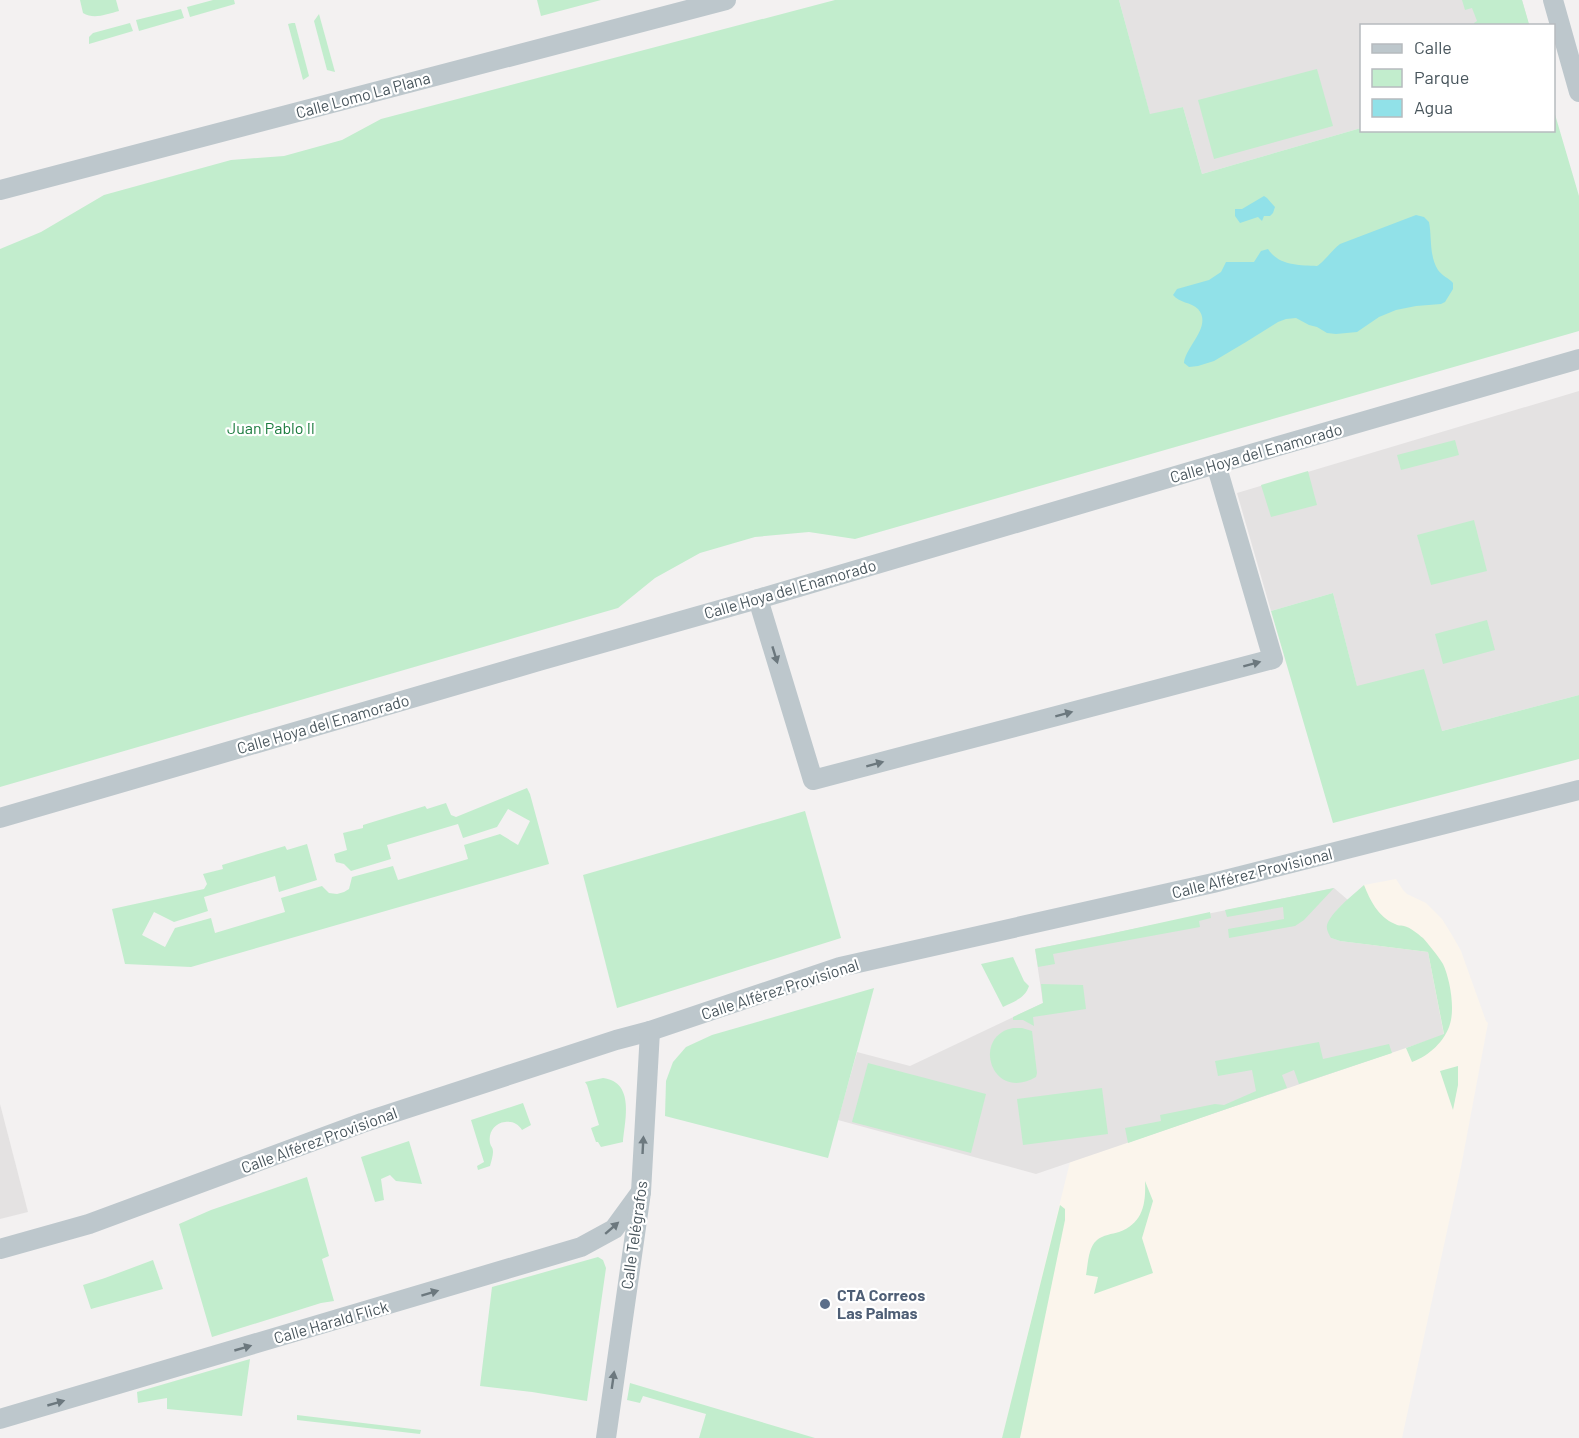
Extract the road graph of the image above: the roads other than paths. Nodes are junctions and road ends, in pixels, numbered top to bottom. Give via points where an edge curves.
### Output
1 (726, 0) edge
2 (1554, 0) edge
3 (1579, 92) edge
4 (0, 190) edge
5 (1579, 359) edge
6 (1216, 464) junction
7 (758, 599) junction
8 (1579, 790) edge
9 (0, 818) edge
10 (650, 1031) junction
11 (641, 1192) junction
12 (0, 1249) edge
13 (0, 1419) edge
14 (606, 1438) edge

1 - 4 street, Calle Lomo La Plana
2 - 3 street
5 - 6 street, Calle Hoya del Enamorado
6 - 7 street, Calle Hoya del Enamorado
7 -> 6 street via 813,780 1273,658
7 - 9 street, Calle Hoya del Enamorado
8 - 10 street, Calle Alférez Provisional via 1213,883 840,967
11 -> 10 street, Calle Telégrafos
10 - 12 street, Calle Alférez Provisional via 363,1123 89,1224
13 -> 11 street, Calle Harald Flick via 582,1247 614,1229
14 -> 11 street, Calle Telégrafos

